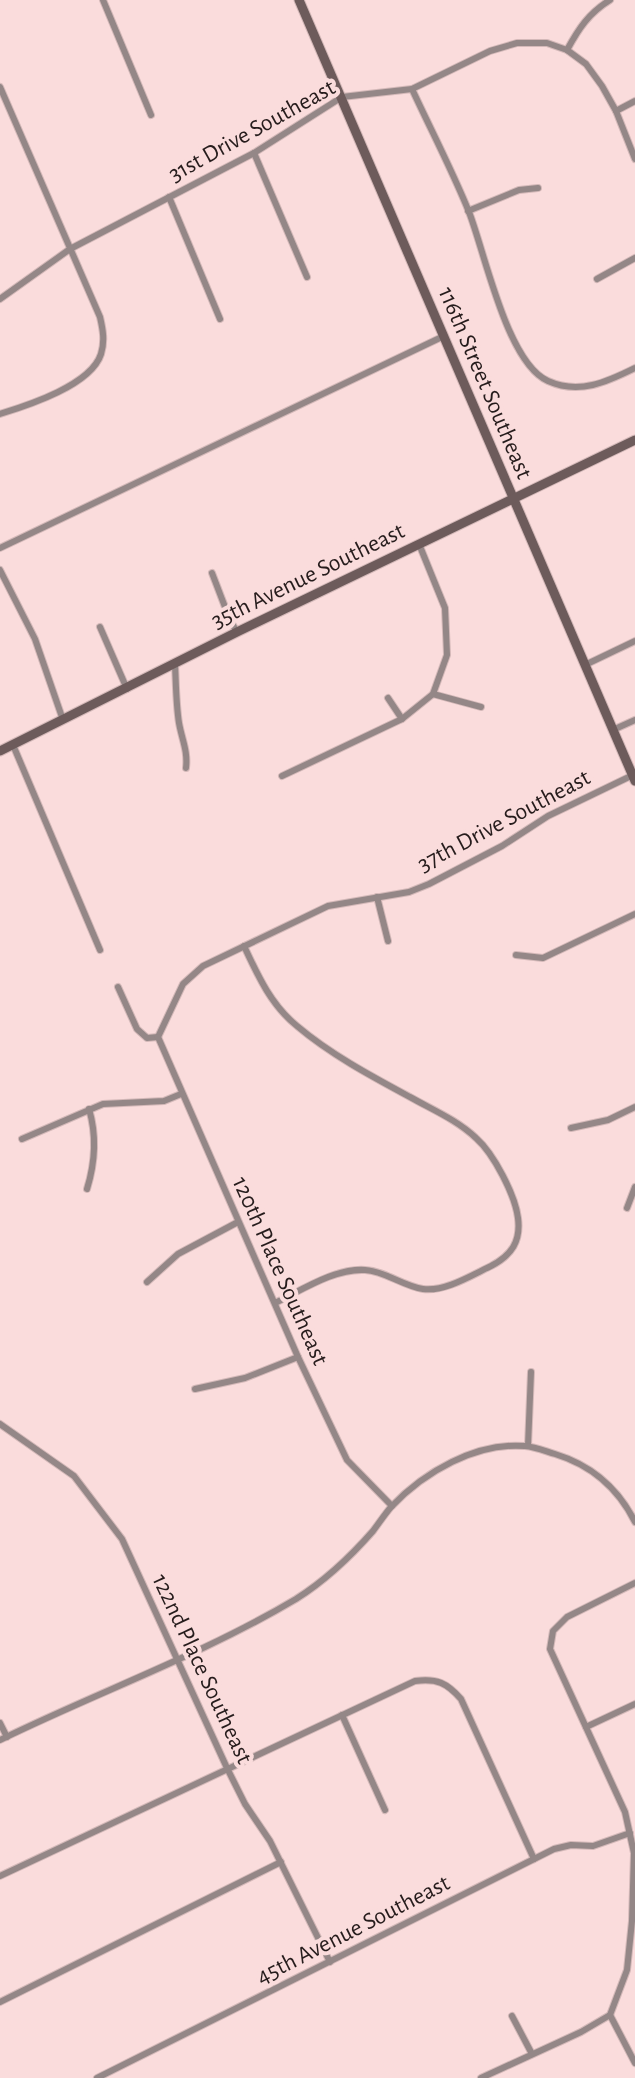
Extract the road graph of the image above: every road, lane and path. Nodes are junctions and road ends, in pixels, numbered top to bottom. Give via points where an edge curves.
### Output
1 (103, 0) edge
2 (299, 0) edge
3 (610, 0) edge
4 (567, 50) junction
5 (0, 87) edge
6 (412, 89) junction
7 (342, 97) junction
8 (635, 101) edge
9 (616, 111) junction
10 (151, 115) dead end
11 (254, 153) junction
12 (635, 159) edge
13 (538, 188) dead end
14 (169, 197) junction
15 (468, 211) junction
16 (70, 249) junction
17 (635, 258) edge
18 (307, 277) dead end
19 (597, 279) dead end
20 (0, 299) edge
21 (220, 319) dead end
22 (444, 336) junction
23 (635, 368) edge
24 (0, 414) edge
25 (635, 440) edge
26 (512, 499) junction
27 (419, 544) junction
28 (0, 548) edge
29 (0, 570) edge
30 (212, 573) dead end
31 (100, 627) dead end
32 (237, 632) junction
33 (635, 641) edge
34 (175, 664) junction
35 (587, 664) junction
36 (127, 689) junction
37 (433, 694) junction
38 (388, 698) dead end
39 (481, 707) dead end
40 (402, 719) junction
41 (63, 720) junction
42 (635, 720) edge
43 (615, 729) junction
44 (13, 745) junction
45 (0, 751) edge
46 (186, 768) dead end
47 (282, 776) dead end
48 (634, 778) edge
49 (377, 897) junction
50 (635, 914) edge
51 (388, 941) dead end
52 (244, 946) junction
53 (100, 950) dead end
54 (516, 955) dead end
55 (118, 987) dead end
56 (158, 1037) junction
57 (181, 1094) junction
58 (635, 1107) edge
59 (89, 1109) junction
60 (571, 1128) dead end
61 (22, 1139) dead end
62 (635, 1187) edge
63 (87, 1189) dead end
64 (627, 1208) dead end
65 (238, 1222) junction
66 (147, 1282) dead end
67 (275, 1303) junction
68 (298, 1357) junction
69 (531, 1372) dead end
70 (195, 1389) dead end
71 (0, 1424) edge
72 (528, 1446) junction
73 (392, 1506) junction
74 (635, 1522) edge
75 (635, 1583) edge
76 (178, 1659) junction
77 (635, 1704) edge
78 (342, 1715) junction
79 (0, 1723) edge
80 (586, 1727) junction
81 (3, 1739) edge
82 (227, 1768) junction
83 (635, 1807) edge
84 (385, 1810) dead end
85 (625, 1812) junction
86 (630, 1833) junction
87 (534, 1859) junction
88 (281, 1862) junction
89 (0, 1876) edge
90 (634, 1921) edge
91 (330, 1962) junction
92 (0, 2002) edge
93 (610, 2015) junction
94 (512, 2016) dead end
95 (532, 2054) junction
96 (635, 2063) edge
97 (97, 2078) edge
98 (481, 2078) edge

1 - 10 street
2 - 7 street, 116th Street Southeast
3 - 4 street via 580,26
4 - 6 street, 31st Drive Southeast via 547,43 517,43
4 - 9 street via 586,64
5 - 16 street
6 - 7 street, 31st Drive Southeast
6 - 15 street
7 - 11 street, 31st Drive Southeast
7 - 22 street, 116th Street Southeast
8 - 9 street
9 - 12 street
11 - 14 street, 31st Drive Southeast
11 - 18 street
13 - 15 street via 519,190
14 - 16 street, 31st Drive Southeast
14 - 21 street
15 - 23 street via 526,364 545,381 588,388
16 - 20 street, 31st Drive Southeast
16 - 24 street via 100,317 100,357 73,384
17 - 19 street
22 - 26 street, 116th Street Southeast
22 - 28 street
25 - 26 street, 35th Avenue Southeast
26 - 27 street, 35th Avenue Southeast
26 - 35 street, 116th Street Southeast
27 - 32 street, 35th Avenue Southeast
27 - 37 street via 445,608 447,655
29 - 41 street via 35,639
30 - 32 street
31 - 36 street
32 - 34 street, 35th Avenue Southeast
33 - 35 street
34 - 36 street, 35th Avenue Southeast
34 - 46 street
35 - 43 street, 116th Street Southeast
36 - 41 street, 35th Avenue Southeast
37 - 39 street
37 - 40 street
38 - 40 street
40 - 47 street
41 - 44 street, 35th Avenue Southeast
42 - 43 street
43 - 48 street, 116th Street Southeast
44 - 45 street, 35th Avenue Southeast
44 - 53 street
48 - 49 street, 37th Drive Southeast via 548,816 467,866 409,892
49 - 51 street
49 - 52 street, 37th Drive Southeast via 328,906
50 - 54 street via 543,958
52 - 56 street, 37th Drive Southeast via 203,966 183,984
52 - 67 street via 260,981 299,1028 449,1117 478,1140 497,1166 517,1210 519,1230 514,1250 443,1287 424,1289 366,1270 344,1272
55 - 56 street via 137,1029 147,1038
56 - 57 street, 120th Place Southeast
57 - 59 street via 164,1101
57 - 65 street, 120th Place Southeast
58 - 60 street
59 - 61 street
59 - 63 street via 94,1155
62 - 64 street
65 - 66 street via 178,1254
65 - 67 street, 120th Place Southeast
67 - 68 street, 120th Place Southeast
68 - 70 street via 245,1378
68 - 73 street, 120th Place Southeast via 347,1460
69 - 72 street
71 - 76 street, 122nd Place Southeast via 74,1476 98,1505 122,1539
72 - 73 street via 498,1446 465,1456 424,1479
72 - 74 street via 575,1460 599,1476 625,1502
73 - 76 street via 344,1559 298,1598
75 - 80 street via 567,1617 553,1631 554,1663
76 - 81 street
76 - 82 street, 122nd Place Southeast
77 - 80 street
78 - 82 street
78 - 84 street
78 - 87 street via 415,1681 447,1684 461,1699
79 - 81 street
80 - 85 street
82 - 88 street, 122nd Place Southeast
82 - 89 street
83 - 85 street
85 - 86 street
86 - 87 street, 45th Avenue Southeast via 593,1846 554,1849
86 - 90 street
87 - 91 street, 45th Avenue Southeast
88 - 91 street, 122nd Place Southeast
88 - 92 street
90 - 93 street via 627,1970
91 - 97 street, 45th Avenue Southeast
93 - 95 street
93 - 96 street
94 - 95 street
95 - 98 street

